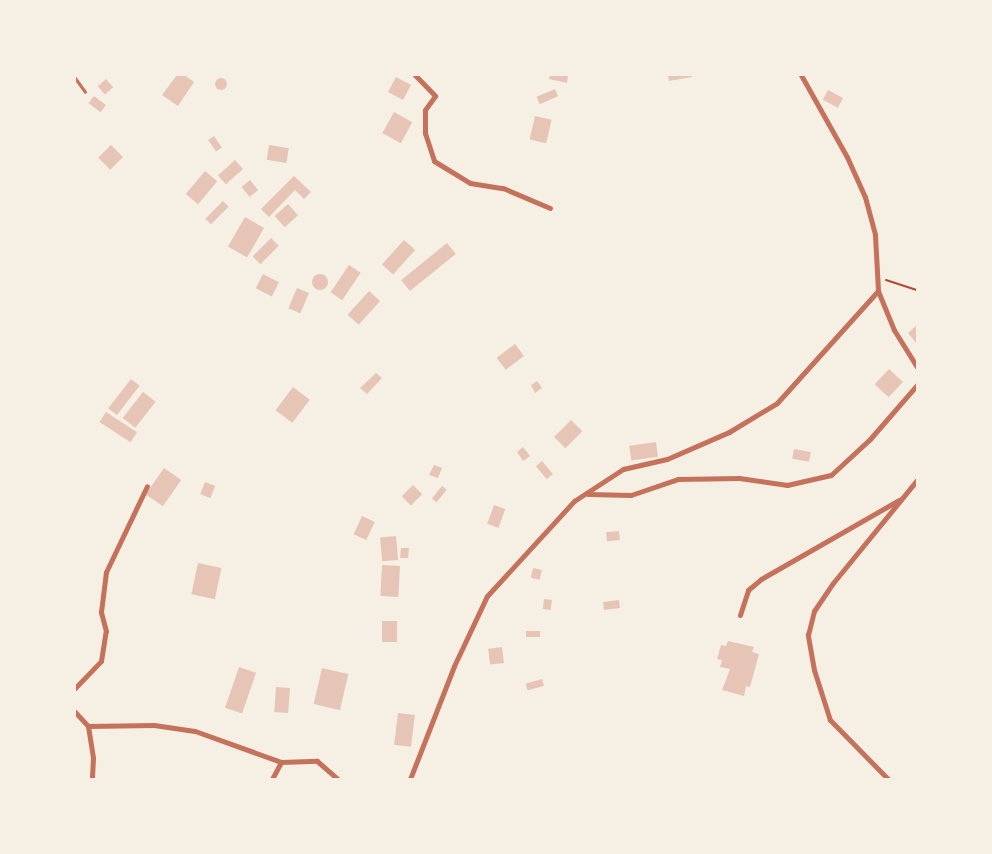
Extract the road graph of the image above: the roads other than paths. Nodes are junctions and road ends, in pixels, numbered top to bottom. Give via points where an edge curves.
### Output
1 (415, 75) edge
2 (801, 75) edge
3 (75, 78) edge
4 (85, 92) dead end
5 (550, 208) dead end
6 (878, 291) junction
7 (917, 367) edge
8 (917, 385) edge
9 (917, 480) edge
10 (147, 486) dead end
11 (588, 494) junction
12 (903, 498) junction
13 (740, 615) dead end
14 (75, 688) edge
15 (75, 712) edge
16 (88, 726) junction
17 (281, 762) junction
18 (92, 779) edge
19 (272, 779) edge
20 (338, 779) edge
21 (410, 779) edge
22 (888, 779) edge

1 - 5 street via 435,96 425,110 425,133 434,161 470,183 503,188
2 - 6 street via 847,157 865,197 875,235
3 - 4 lane
6 - 7 street via 894,330
6 - 11 street via 777,403 729,432 667,459 623,469
8 - 11 street via 870,439 831,475 787,485 738,478 678,479 630,496
9 - 12 street
10 - 14 street via 106,572 100,612 106,631 101,662
11 - 21 street via 574,501 487,596 454,666
12 - 13 street via 761,579 748,590
12 - 22 street via 828,590 814,611 808,635 814,670 830,720
15 - 16 street
16 - 17 street via 154,725 195,731
16 - 18 street
17 - 19 street
17 - 20 street via 317,761

